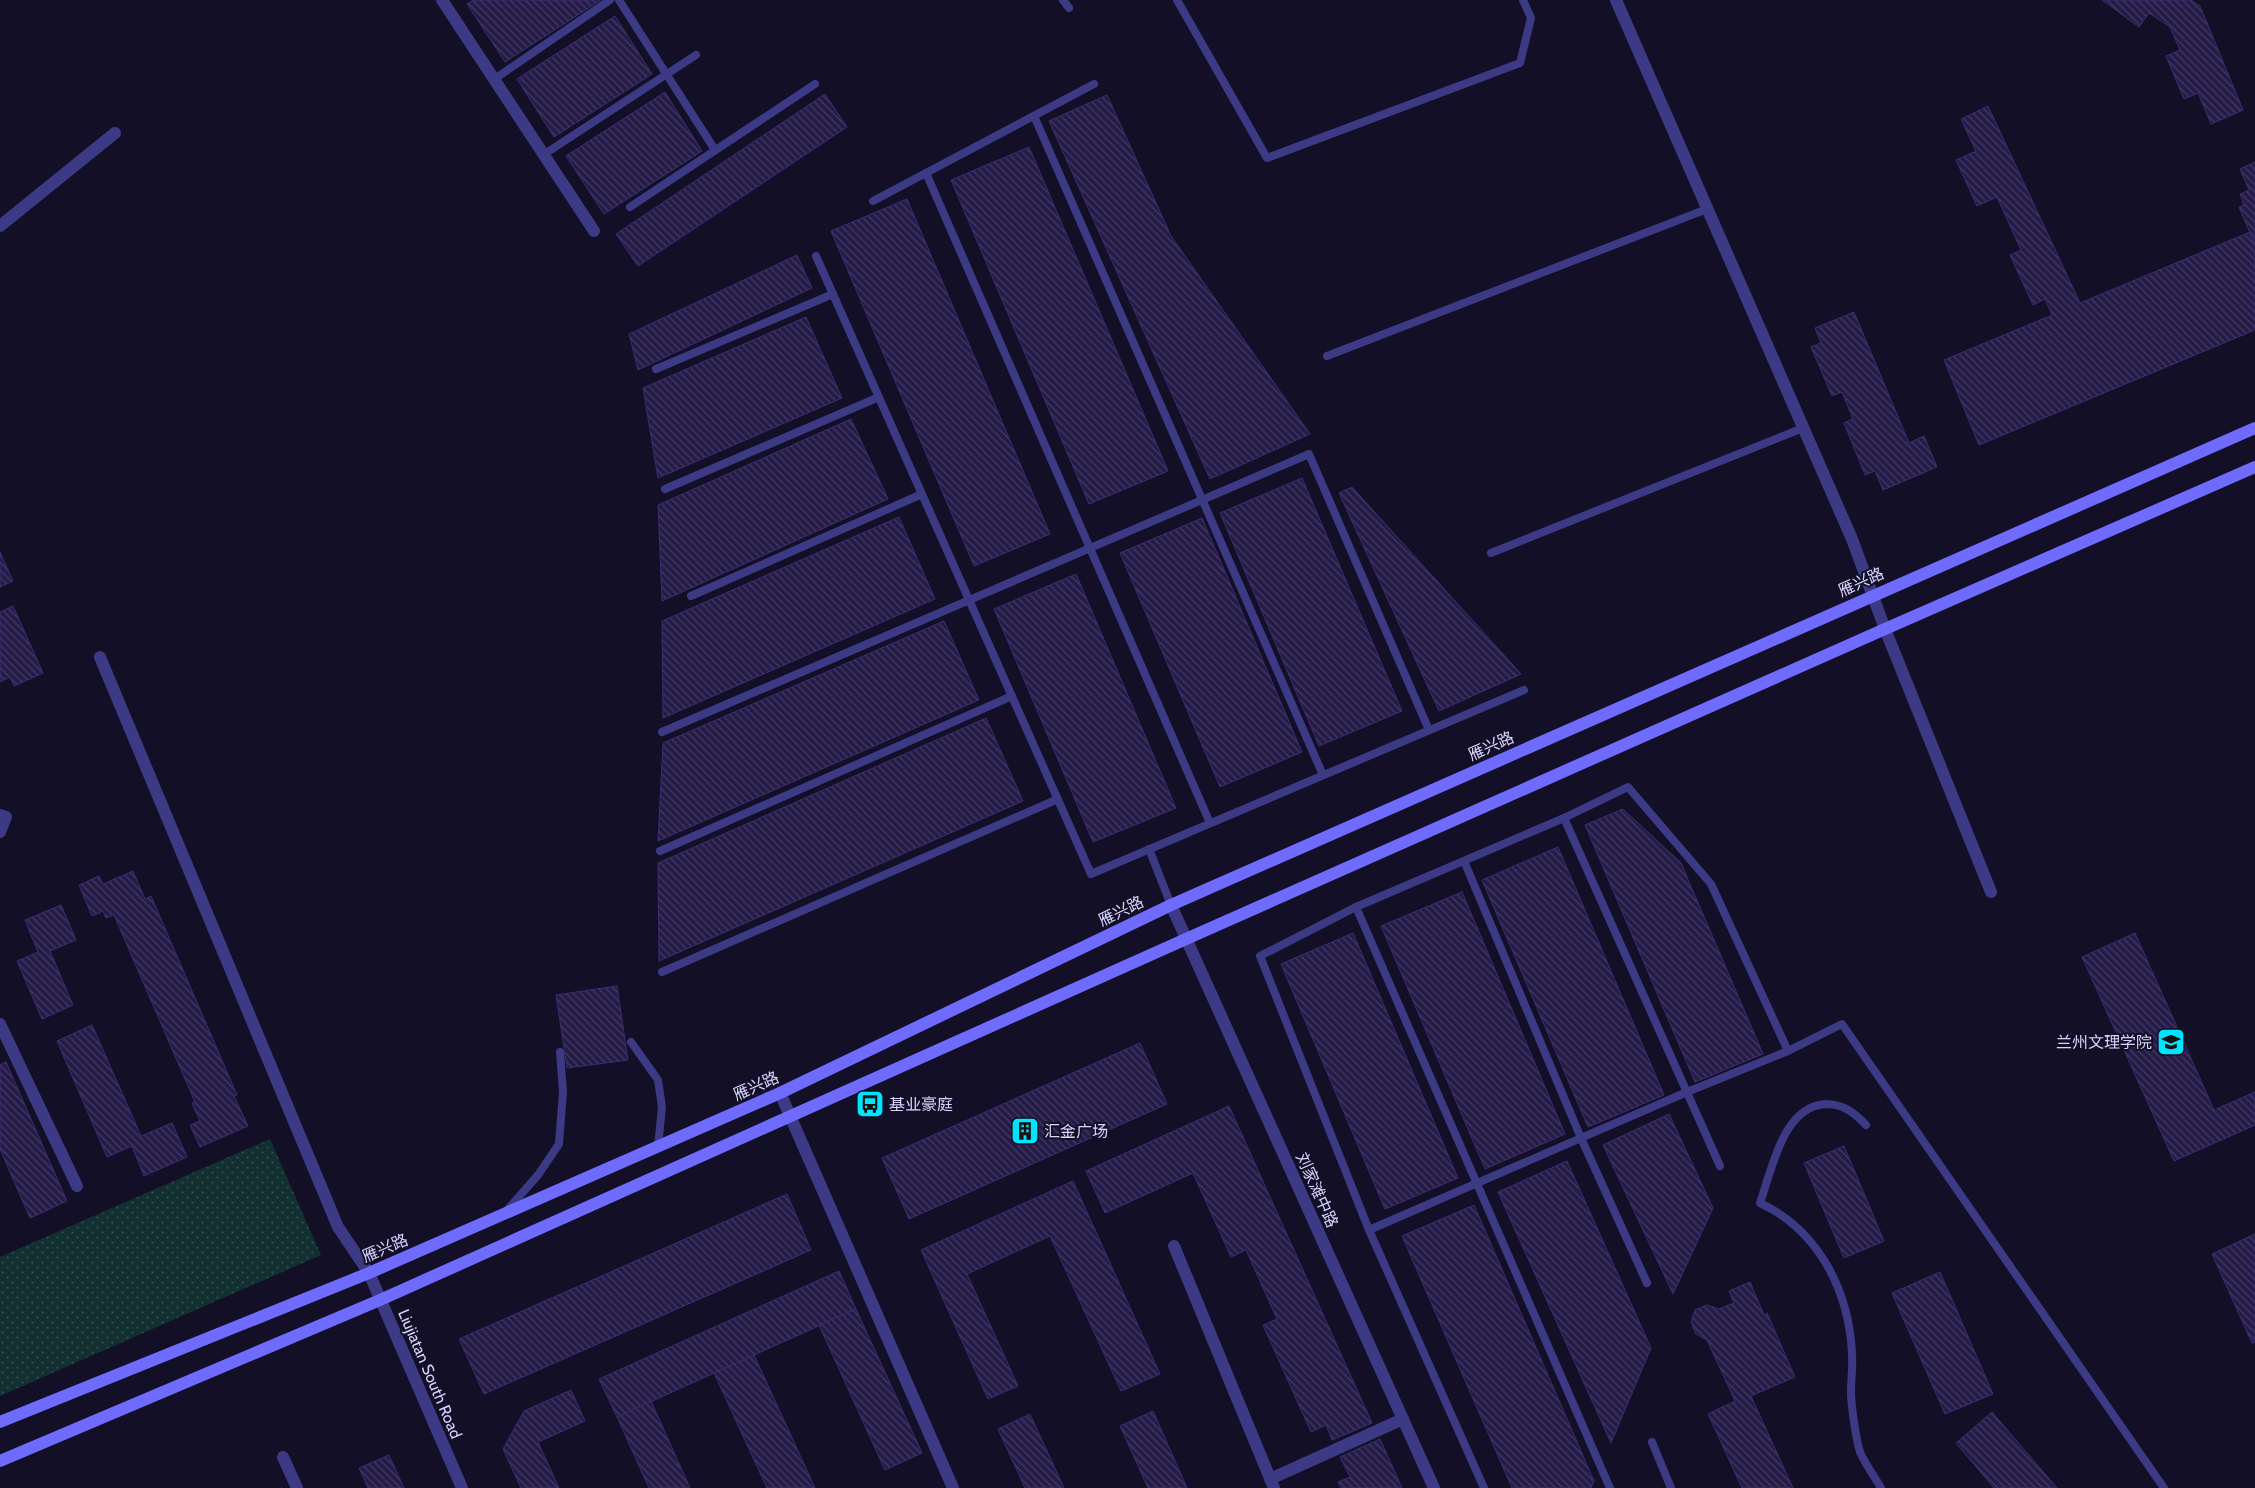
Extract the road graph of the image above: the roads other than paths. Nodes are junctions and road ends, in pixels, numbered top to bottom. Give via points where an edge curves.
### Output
1 (610, 0) edge
2 (619, 0) edge
3 (1063, 0) edge
4 (1177, 0) edge
5 (1523, 0) edge
6 (1616, 0) edge
7 (447, 2) edge
8 (1069, 8) dead end
9 (696, 55) dead end
10 (666, 74) junction
11 (493, 80) junction
12 (815, 84) dead end
13 (1094, 84) dead end
14 (1034, 116) junction
15 (115, 134) dead end
16 (715, 150) junction
17 (543, 155) junction
18 (926, 173) junction
19 (873, 201) dead end
20 (630, 207) dead end
21 (1707, 208) junction
22 (0, 226) edge
23 (594, 231) dead end
24 (816, 256) dead end
25 (833, 294) junction
26 (1327, 356) dead end
27 (656, 369) dead end
28 (879, 397) junction
29 (1803, 428) junction
30 (2255, 428) edge
31 (2255, 467) edge
32 (665, 489) dead end
33 (922, 494) junction
34 (1203, 500) junction
35 (1091, 549) junction
36 (1491, 553) dead end
37 (1872, 595) junction
38 (691, 596) dead end
39 (970, 601) junction
40 (1885, 628) junction
41 (100, 657) dead end
42 (1524, 690) dead end
43 (1012, 696) junction
44 (1430, 730) junction
45 (662, 732) dead end
46 (1323, 775) junction
47 (1058, 798) junction
48 (0, 815) edge
49 (1564, 818) junction
50 (1210, 823) junction
51 (0, 832) edge
52 (1149, 849) junction
53 (660, 852) dead end
54 (1464, 860) junction
55 (1991, 892) dead end
56 (1171, 905) junction
57 (1356, 907) junction
58 (1186, 939) junction
59 (662, 972) dead end
60 (0, 1024) edge
61 (631, 1042) dead end
62 (5, 1049) edge
63 (1788, 1051) junction
64 (560, 1052) dead end
65 (1687, 1092) junction
66 (780, 1094) junction
67 (790, 1116) junction
68 (1866, 1125) dead end
69 (1581, 1138) junction
70 (658, 1147) junction
71 (1720, 1166) dead end
72 (1478, 1183) junction
73 (77, 1186) dead end
74 (503, 1214) junction
75 (1369, 1230) junction
76 (1174, 1246) dead end
77 (369, 1273) junction
78 (1647, 1283) dead end
79 (380, 1300) junction
80 (1403, 1419) junction
81 (0, 1422) edge
82 (1652, 1442) dead end
83 (284, 1457) dead end
84 (0, 1461) edge
85 (1272, 1484) edge
86 (297, 1488) edge
87 (462, 1488) edge
88 (953, 1488) edge
89 (1434, 1488) edge
90 (1484, 1488) edge
91 (1610, 1488) edge
92 (1671, 1488) edge
93 (1881, 1488) edge
94 (2164, 1488) edge

1 - 11 lane
2 - 10 lane
3 - 8 lane
4 - 5 lane via 1267,158 1520,63 1531,18
6 - 21 street
7 - 11 street
9 - 10 lane
10 - 16 lane
10 - 17 lane
11 - 17 street
12 - 16 lane
13 - 14 lane
14 - 18 lane
14 - 34 lane
15 - 22 street
16 - 20 lane
17 - 23 street
18 - 19 lane
18 - 35 lane
21 - 26 lane
21 - 29 street
24 - 25 lane
25 - 27 lane
25 - 28 lane
28 - 32 lane
28 - 33 lane
29 - 36 lane
29 - 37 street via 1852,539
30 - 37 main road, 雁兴路
31 - 40 main road
33 - 38 lane
33 - 39 lane
34 - 35 lane
34 - 44 lane via 1309,454
34 - 46 lane
35 - 39 lane
35 - 50 lane
37 - 40 street
37 - 56 main road, 雁兴路
39 - 43 lane
39 - 45 lane
40 - 55 street
40 - 58 main road
41 - 77 street, Liujiatan South Road via 338,1227
42 - 44 lane
43 - 47 lane
43 - 53 lane
44 - 46 lane
46 - 50 lane
47 - 52 lane via 1091,874
47 - 59 lane
48 - 51 street via 6,817
49 - 54 lane
49 - 63 lane via 1628,787 1711,884
49 - 65 lane
50 - 52 lane
52 - 56 lane
54 - 57 lane
54 - 69 lane
56 - 58 street, 刘家滩中路
56 - 66 main road, 雁兴路
57 - 72 lane
57 - 75 lane via 1260,956
58 - 67 main road
58 - 80 street, 刘家滩中路
60 - 62 street
61 - 70 lane via 658,1080 662,1108
62 - 73 street
63 - 65 lane
63 - 94 lane via 1842,1024
64 - 74 lane via 563,1092 558,1144 538,1175
65 - 69 lane
65 - 71 lane
66 - 67 street
66 - 70 main road, 雁兴路
67 - 79 main road
67 - 88 street
68 - 93 lane via 1850,1110 1840,1106 1818,1105 1799,1114 1786,1130 1760,1203 1784,1216 1804,1233 1840,1294 1851,1335 1851,1392 1860,1452
69 - 72 lane
69 - 78 lane
70 - 74 main road, 雁兴路
72 - 75 lane
72 - 91 lane
74 - 77 main road, 雁兴路
75 - 90 lane
76 - 85 street
77 - 79 street, Liujiatan South Road
77 - 81 main road, 雁兴路
79 - 84 main road
79 - 87 street, Liujiatan South Road
80 - 85 street
80 - 89 street, 刘家滩中路
82 - 92 lane
83 - 86 street

